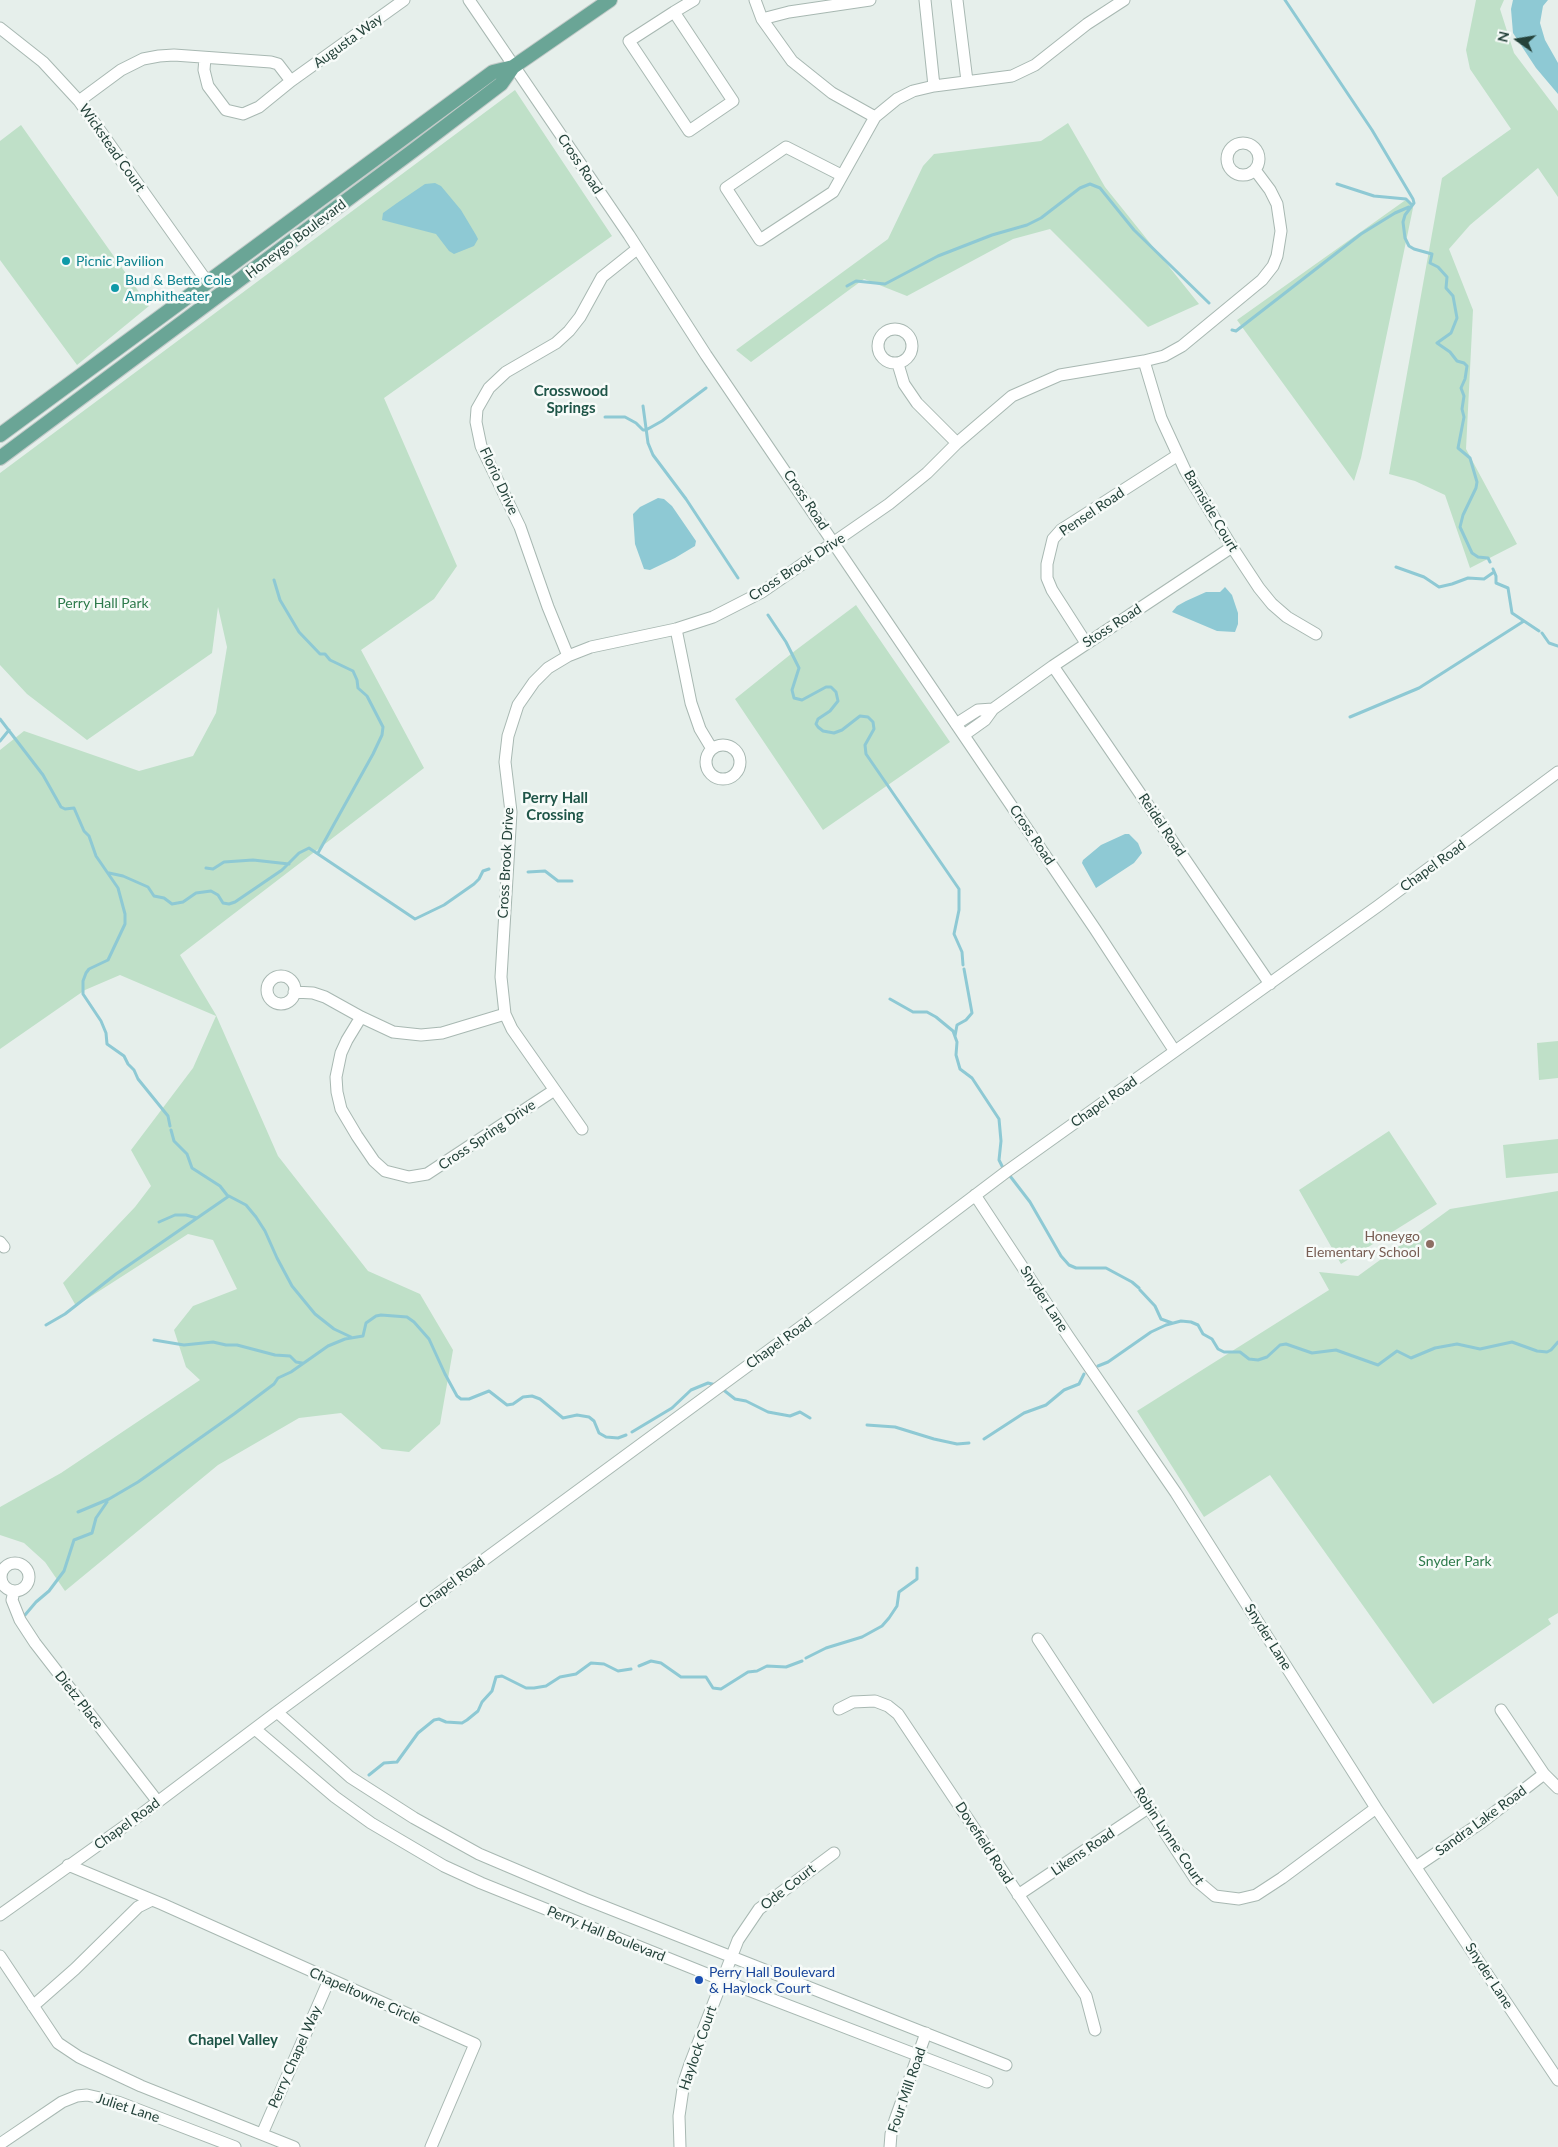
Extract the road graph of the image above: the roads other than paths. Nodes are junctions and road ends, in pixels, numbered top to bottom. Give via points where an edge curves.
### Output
1 (404, 0) edge
2 (469, 0) edge
3 (610, 0) edge
4 (694, 0) edge
5 (755, 0) edge
6 (870, 0) edge
7 (924, 0) edge
8 (957, 0) edge
9 (1124, 0) edge
10 (674, 12) junction
11 (762, 19) junction
12 (0, 28) edge
13 (205, 58) junction
14 (513, 67) junction
15 (291, 81) junction
16 (967, 81) junction
17 (934, 86) junction
18 (79, 101) junction
19 (875, 117) junction
20 (1254, 170) dead end
21 (842, 175) junction
22 (637, 248) junction
23 (208, 283) junction
24 (1144, 361) junction
25 (898, 364) dead end
26 (0, 434) edge
27 (957, 443) junction
28 (1178, 455) junction
29 (0, 458) edge
30 (834, 542) junction
31 (1232, 547) junction
32 (676, 629) junction
33 (1316, 634) dead end
34 (1086, 643) junction
35 (568, 656) junction
36 (1053, 666) junction
37 (993, 709) junction
38 (956, 724) junction
39 (964, 735) junction
40 (712, 749) dead end
41 (1558, 772) edge
42 (1270, 984) junction
43 (294, 992) dead end
44 (505, 1014) junction
45 (361, 1018) junction
46 (1174, 1050) junction
47 (553, 1091) junction
48 (582, 1129) dead end
49 (975, 1195) junction
50 (14, 1591) dead end
51 (1038, 1639) dead end
52 (839, 1709) dead end
53 (1501, 1710) dead end
54 (277, 1712) junction
55 (255, 1729) junction
56 (1544, 1774) junction
57 (1558, 1788) edge
58 (158, 1802) junction
59 (1148, 1808) junction
60 (1376, 1808) junction
61 (834, 1853) dead end
62 (68, 1866) junction
63 (1417, 1866) junction
64 (1018, 1895) junction
65 (152, 1900) junction
66 (0, 1915) edge
67 (0, 1956) edge
68 (732, 1957) junction
69 (329, 1980) junction
70 (722, 1980) junction
71 (33, 2006) junction
72 (1095, 2030) dead end
73 (926, 2033) junction
74 (918, 2055) junction
75 (1006, 2065) dead end
76 (1558, 2080) edge
77 (987, 2082) dead end
78 (262, 2134) junction
79 (0, 2144) edge
80 (235, 2147) edge
81 (294, 2147) edge
82 (431, 2147) edge
83 (680, 2147) edge
84 (890, 2147) edge

1 - 15 street, Augusta Way
2 - 14 street, Cross Road
3 - 14 main road, Honeygo Boulevard
4 - 10 street
5 - 11 street
6 - 11 street
7 - 17 street
8 - 16 street
9 - 16 street via 1036,65 1012,76
10 - 10 street via 629,41 689,131 733,101
11 - 19 street via 792,61 832,93
12 - 18 street, Wickstead Court via 43,62
13 - 15 street via 271,62 278,64
13 - 15 street, Augusta Way via 208,86 226,110 237,113 252,111
13 - 18 street via 174,55 143,59 120,70
14 - 22 street, Cross Road
14 - 23 main road, Honeygo Boulevard via 493,72
14 - 29 main road, Honeygo Boulevard via 501,84
16 - 17 street
17 - 19 street via 897,99
18 - 23 street, Wickstead Court
19 - 21 street
20 - 24 street, Cross Brook Drive via 1270,190 1280,217 1280,246 1273,266 1262,280 1182,346 1164,356
21 - 21 street via 833,192 760,240 726,188 786,147
22 - 30 street, Cross Road
22 - 35 street, Florio Drive via 602,277 569,331 556,343 506,372 489,388 477,409 481,446 520,527
23 - 26 main road, Honeygo Boulevard
24 - 27 street, Cross Brook Drive via 1060,375 1038,383 1012,396
24 - 28 street, Barnside Court via 1161,418
25 - 27 street via 904,384 917,403
27 - 30 street, Cross Brook Drive via 889,504
28 - 31 street, Barnside Court via 1192,484
28 - 34 street, Pensel Road via 1061,530 1053,539 1047,578
30 - 32 street, Cross Brook Drive via 762,592 713,617
30 - 38 street, Cross Road
31 - 33 street, Barnside Court via 1272,604
31 - 34 street, Stoss Road
32 - 35 street, Cross Brook Drive via 591,647
32 - 40 street via 691,703 700,730
34 - 36 street, Stoss Road
35 - 44 street, Cross Brook Drive via 548,668 534,682 518,705 508,736 505,762 511,812 500,977
36 - 37 street, Stoss Road
36 - 42 street, Reidel Road
37 - 38 street, Stoss Road via 978,710
37 - 39 street, Stoss Road via 985,720
38 - 39 street, Cross Road
39 - 46 street, Cross Road
41 - 42 street, Chapel Road
42 - 46 street, Chapel Road
43 - 45 street via 325,997
44 - 45 street via 442,1033 420,1035 393,1032
44 - 47 street, Cross Brook Drive via 519,1042
45 - 47 street, Cross Spring Drive via 341,1053 336,1077 337,1092 341,1108 356,1136 374,1161 391,1173 410,1177 437,1169
46 - 49 street, Chapel Road via 1144,1075
47 - 48 street, Cross Brook Drive
49 - 54 street, Chapel Road
49 - 60 street, Snyder Lane via 1176,1493
50 - 58 street, Dietz Place via 12,1600 20,1620 35,1643
51 - 59 street, Robin Lynne Court
52 - 64 street, Dovefield Road via 853,1702 875,1701 898,1714
53 - 56 street
54 - 55 street, Chapel Road
54 - 68 street, Perry Hall Boulevard via 350,1777 479,1854
55 - 58 street, Chapel Road
55 - 70 street, Perry Hall Boulevard via 357,1813 444,1866
56 - 57 street
56 - 63 street, Sandra Lake Road
58 - 62 street, Chapel Road
59 - 60 street, Robin Lynne Court via 1203,1887 1214,1896 1239,1899 1268,1888
59 - 64 street, Likens Road
60 - 63 street, Snyder Lane
61 - 68 street, Ode Court via 759,1910 746,1926
62 - 65 street, Chapeltowne Circle
62 - 66 street, Chapel Road
63 - 76 street, Snyder Lane
64 - 72 street, Dovefield Road via 1086,1996
65 - 69 street, Chapeltowne Circle
65 - 71 street via 138,1906
67 - 71 street
68 - 70 street, Ode Court
68 - 73 street, Perry Hall Boulevard
69 - 78 street, Perry Chapel Way
69 - 82 street, Chapeltowne Circle via 475,2044
70 - 74 street, Perry Hall Boulevard
70 - 83 street, Haylock Court via 684,2082 679,2116
71 - 78 street via 58,2043 79,2057 141,2086
73 - 74 street, Four Mill Road
73 - 75 street, Perry Hall Boulevard
74 - 77 street, Perry Hall Boulevard
74 - 84 street, Four Mill Road via 894,2120
78 - 81 street
79 - 80 street, Juliet Lane via 62,2102 87,2095 118,2102

